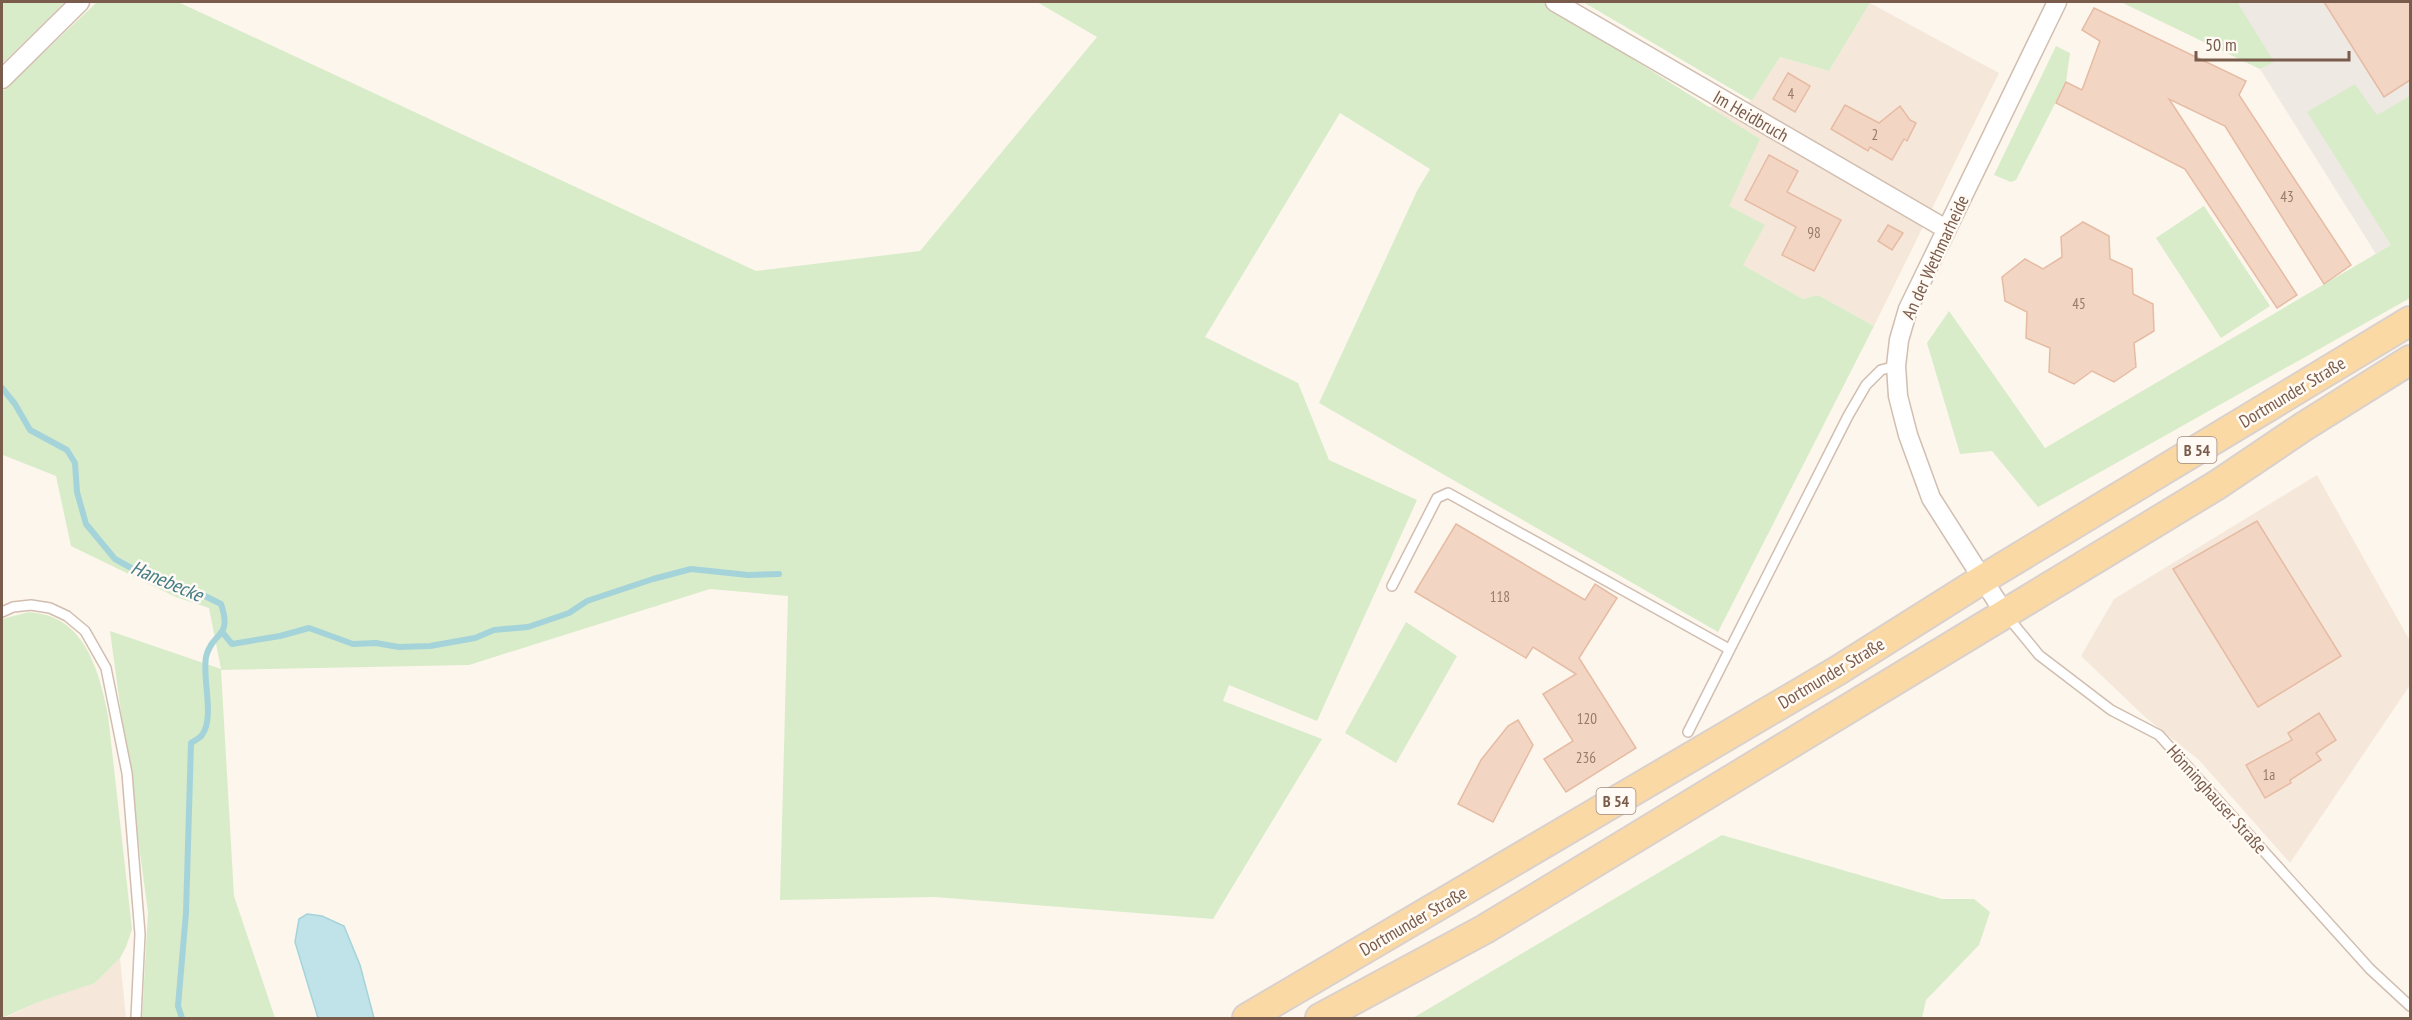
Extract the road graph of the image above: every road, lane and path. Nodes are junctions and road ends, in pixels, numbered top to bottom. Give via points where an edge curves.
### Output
1 (80, 2) edge
2 (1555, 2) edge
3 (2057, 2) edge
4 (2, 79) edge
5 (1946, 229) junction
6 (2410, 321) edge
7 (2410, 360) edge
8 (1896, 366) junction
9 (1983, 579) junction
10 (1392, 586) dead end
11 (2, 612) edge
12 (2006, 614) junction
13 (1729, 649) junction
14 (1688, 732) dead end
15 (2410, 1006) edge
16 (136, 1018) edge
17 (1246, 1018) edge
18 (1320, 1018) edge

1 - 4 street
2 - 5 street, Im Heidbruch
3 - 5 street, An der Wethmarheide
5 - 8 street, An der Wethmarheide via 1908,309
6 - 9 main road, Dortmunder Straße / B 54
7 - 12 main road, Dortmunder Straße / B 54 via 2217,485
8 - 9 street, An der Wethmarheide via 1903,416 1930,498
8 - 13 lane via 1881,370 1866,385
9 - 12 street, An der Wethmarheide
9 - 17 main road, Dortmunder Straße / B 54 via 1837,670
10 - 13 lane via 1437,498 1448,493
11 - 16 lane via 31,605 67,616 85,631 106,668 127,773 140,934
12 - 15 lane, Hönninghauser Straße via 2039,655 2111,710 2159,735 2370,969
12 - 18 main road, Dortmunder Straße / B 54 via 1485,929
13 - 14 lane

